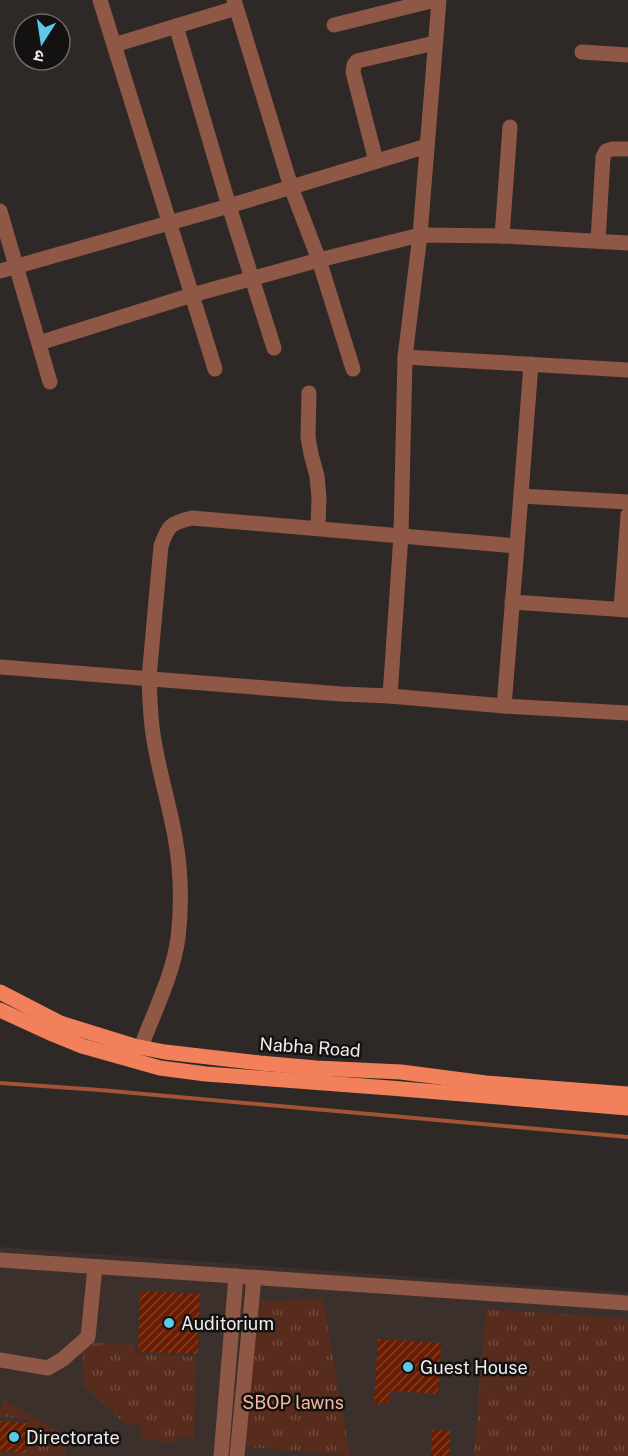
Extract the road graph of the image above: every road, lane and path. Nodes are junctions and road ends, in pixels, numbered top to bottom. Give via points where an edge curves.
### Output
1 (99, 0) edge
2 (437, 0) edge
3 (235, 4) edge
4 (334, 25) dead end
5 (176, 26) junction
6 (435, 43) junction
7 (114, 45) junction
8 (582, 52) dead end
9 (628, 55) edge
10 (510, 127) dead end
11 (427, 146) junction
12 (628, 149) edge
13 (376, 161) junction
14 (291, 187) junction
15 (229, 206) junction
16 (0, 211) edge
17 (169, 223) junction
18 (420, 235) junction
19 (502, 236) junction
20 (598, 241) junction
21 (628, 243) edge
22 (319, 260) junction
23 (17, 266) junction
24 (0, 271) edge
25 (251, 279) junction
26 (192, 295) junction
27 (39, 343) junction
28 (274, 348) dead end
29 (405, 357) junction
30 (531, 364) junction
31 (215, 369) dead end
32 (353, 369) dead end
33 (628, 370) edge
34 (50, 382) dead end
35 (309, 393) dead end
36 (521, 496) junction
37 (628, 502) edge
38 (628, 515) edge
39 (318, 528) junction
40 (401, 535) junction
41 (517, 546) junction
42 (512, 602) junction
43 (625, 609) edge
44 (0, 668) edge
45 (149, 678) junction
46 (390, 696) junction
47 (504, 705) junction
48 (628, 713) edge
49 (0, 992) edge
50 (0, 1010) edge
51 (141, 1047) junction
52 (628, 1095) edge
53 (628, 1108) edge
54 (0, 1260) edge
55 (95, 1267) junction
56 (236, 1276) junction
57 (254, 1277) junction
58 (628, 1303) edge
59 (0, 1360) edge
60 (221, 1456) edge
61 (237, 1456) edge

1 - 7 street
2 - 4 street
2 - 6 street
3 - 5 street
3 - 14 street
5 - 7 street
5 - 15 street
6 - 11 street
6 - 13 street via 357,61 354,65
7 - 17 street
8 - 9 street
10 - 19 street
11 - 13 street
11 - 18 street
12 - 20 street via 612,149 603,157
13 - 14 street
14 - 15 street
14 - 22 street
15 - 17 street
15 - 25 street
16 - 23 street
17 - 23 street
17 - 26 street
18 - 19 street
18 - 22 street
18 - 29 street
19 - 20 street
20 - 21 street
22 - 25 street
22 - 32 street
23 - 24 street
23 - 27 street
25 - 26 street
25 - 28 street
26 - 27 street
26 - 31 street
27 - 34 street
29 - 30 street
29 - 40 street
30 - 33 street
30 - 36 street
35 - 39 street via 308,437 317,476
36 - 37 street
36 - 41 street
38 - 43 street
39 - 40 street
39 - 45 street via 192,518 166,530 161,546
40 - 41 street
40 - 46 street
41 - 42 street
42 - 43 street
42 - 47 street
44 - 45 street
45 - 46 street
45 - 51 street via 153,734 175,838 180,902 170,973
46 - 47 street
47 - 48 street
49 - 51 main road, Nabha Road via 60,1023
50 - 53 main road, Nabha Road via 82,1046 160,1068
51 - 52 main road, Nabha Road via 207,1058 401,1072
54 - 55 street
55 - 56 street
55 - 59 street via 88,1336 48,1368
56 - 57 street
56 - 60 street
57 - 58 street
57 - 61 street

